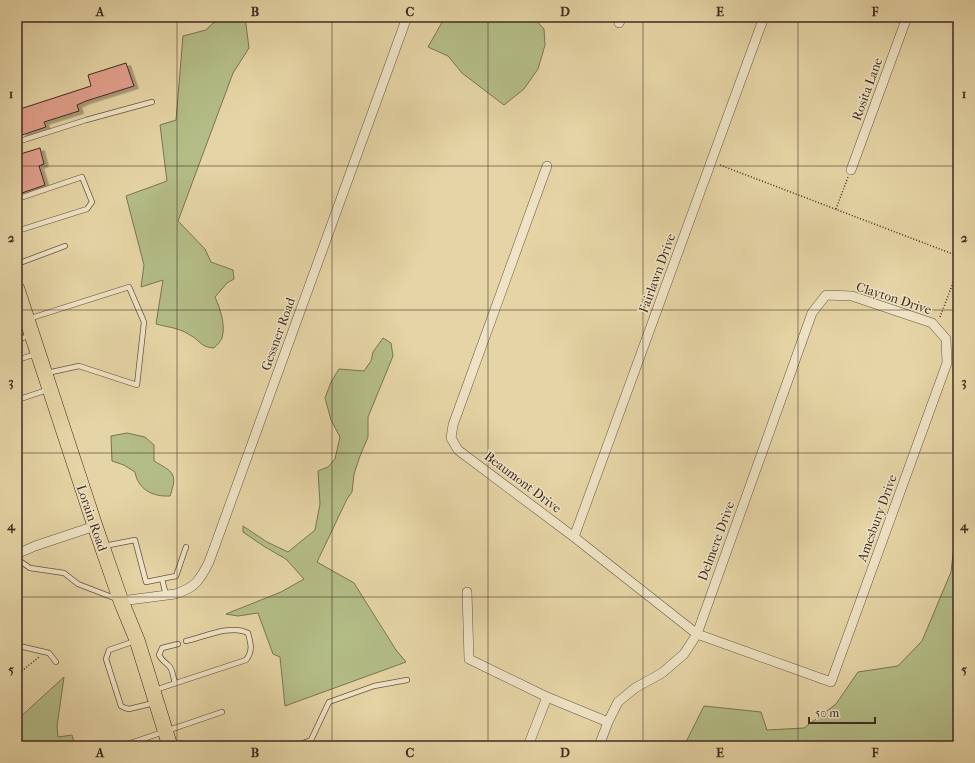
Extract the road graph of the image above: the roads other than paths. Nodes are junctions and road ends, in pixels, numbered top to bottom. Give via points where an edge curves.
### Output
1 (407, 17) edge
2 (764, 17) edge
3 (907, 17) edge
4 (152, 102) dead end
5 (17, 142) edge
6 (547, 166) dead end
7 (851, 170) road end
8 (17, 200) edge
9 (17, 231) edge
10 (65, 246) dead end
11 (17, 264) edge
12 (17, 289) edge
13 (812, 313) joint
14 (27, 319) junction
15 (32, 335) junction
16 (17, 340) edge
17 (38, 354) junction
18 (17, 360) edge
19 (948, 363) joint
20 (44, 374) junction
21 (49, 389) junction
22 (17, 400) edge
23 (95, 526) junction
24 (574, 537) junction
25 (102, 547) junction
26 (186, 547) dead end
27 (17, 554) edge
28 (17, 559) edge
29 (162, 578) junction
30 (468, 592) dead end
31 (166, 595) junction
32 (121, 601) junction
33 (697, 634) junction
34 (137, 640) junction
35 (186, 641) dead end
36 (17, 643) edge
37 (178, 644) dead end
38 (56, 662) dead end
39 (407, 680) dead end
40 (831, 682) joint
41 (175, 683) junction
42 (155, 696) junction
43 (547, 697) junction
44 (222, 712) dead end
45 (608, 722) junction
46 (165, 730) junction
47 (311, 740) junction
48 (122, 746) edge
49 (170, 746) edge
50 (296, 746) edge
51 (314, 746) edge
52 (528, 746) edge
53 (599, 746) edge

1 - 31 street, Gessner Road via 209,562 199,581 192,588
2 - 24 street, Fairlawn Drive
3 - 7 street, Rosita Lane
4 - 5 lane
6 - 24 street, Beaumont Drive via 453,425 451,438 458,450
8 - 9 lane via 82,177 92,202 87,209
10 - 11 lane
12 - 14 main road, Lorain Road
13 - 19 street, Clayton Drive via 826,295 852,296 932,323 946,339
13 - 33 street, Delmere Drive
14 - 15 main road, Lorain Road
14 - 20 lane via 129,287 144,322 137,385 79,366
15 - 16 lane
15 - 17 main road, Lorain Road
17 - 18 lane
17 - 20 main road, Lorain Road
19 - 40 street, Amesbury Drive
20 - 21 main road, Lorain Road
21 - 22 lane
21 - 23 main road, Lorain Road
23 - 25 main road, Lorain Road
23 - 27 street
24 - 33 street, Beaumont Drive
25 - 29 lane via 134,540 146,582
25 - 32 main road, Lorain Road
26 - 29 lane via 176,576
28 - 32 lane via 30,568 64,573 78,584
29 - 31 lane
30 - 43 street via 469,660
31 - 32 street, Gessner Road
32 - 34 main road, Lorain Road
33 - 40 street, Beaumont Drive
33 - 45 street, Delmere Drive via 684,654 662,673 635,688 618,702
34 - 42 main road, Lorain Road
34 - 42 lane via 109,650 106,655 121,706 129,709
35 - 41 lane via 230,630 242,630 248,633 252,645 246,660
36 - 38 lane via 19,646 48,653
37 - 41 lane via 162,648 159,655 162,662 171,668
39 - 47 lane via 374,686 329,702
41 - 42 lane
42 - 46 main road, Lorain Road
43 - 45 street
43 - 52 street
44 - 46 lane
45 - 53 street, Delmere Drive
46 - 48 lane
46 - 49 main road, Lorain Road
47 - 50 lane
47 - 51 lane

